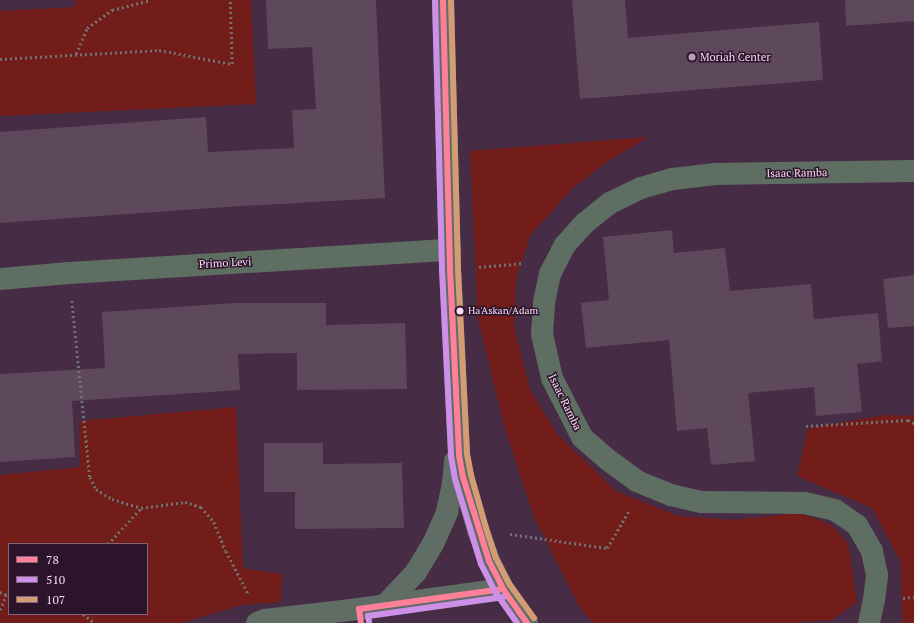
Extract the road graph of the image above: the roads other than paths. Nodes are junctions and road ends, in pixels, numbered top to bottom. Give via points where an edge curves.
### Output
1 (442, 0) edge
2 (914, 171) edge
3 (450, 260) junction
4 (0, 279) edge
5 (456, 430) junction
6 (503, 589) junction
7 (386, 604) junction
8 (360, 616) edge
9 (261, 621) edge
10 (527, 623) edge
11 (869, 623) edge

1 - 3 street
2 - 11 street, Isaac Ramba via 714,174 673,179 641,188 610,203 580,228 565,245 550,274 544,302 542,334 552,378 582,437 637,481 671,495 701,502 804,503 835,510 856,525 872,551 877,575
3 - 4 street, Primo Levi via 70,273
3 - 5 street
5 - 6 street via 463,477 478,530
5 - 7 street via 453,484 446,512 433,544 416,572
6 - 7 street
6 - 10 street
7 - 8 street
8 - 9 street

